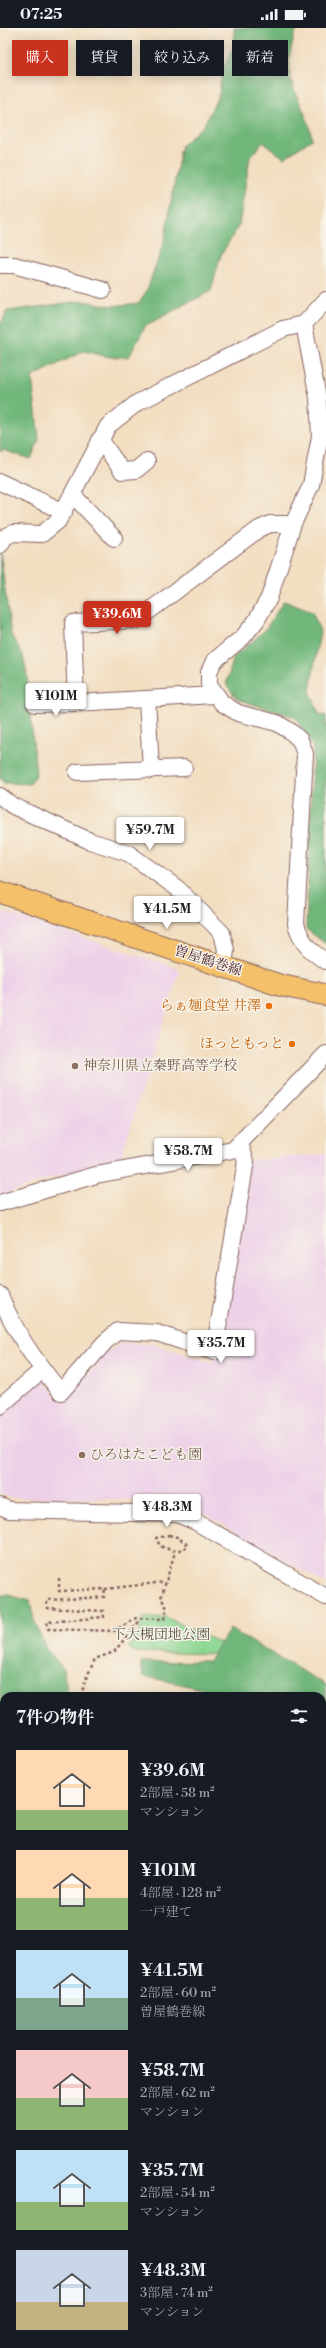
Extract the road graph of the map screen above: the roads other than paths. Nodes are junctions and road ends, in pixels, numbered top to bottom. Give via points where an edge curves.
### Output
1 (0, 265) edge
2 (103, 290) dead end
3 (326, 300) edge
4 (304, 324) junction
5 (323, 437) edge
6 (100, 439) junction
7 (147, 461) dead end
8 (0, 482) edge
9 (73, 495) junction
10 (64, 512) junction
11 (293, 524) junction
12 (114, 538) dead end
13 (0, 545) edge
14 (215, 695) junction
15 (147, 699) junction
16 (76, 703) junction
17 (36, 704) dead end
18 (184, 768) dead end
19 (151, 770) junction
20 (77, 772) dead end
21 (0, 796) edge
22 (0, 892) edge
23 (326, 961) edge
24 (224, 966) junction
25 (326, 995) edge
26 (326, 1054) edge
27 (240, 1144) junction
28 (0, 1203) edge
29 (0, 1294) edge
30 (42, 1370) junction
31 (0, 1406) edge
32 (0, 1506) edge
33 (326, 1597) edge

1 - 2 street via 14,265
3 - 4 street
4 - 5 street
4 - 6 street via 283,329 137,403 108,426
5 - 11 street via 311,485
6 - 7 street via 122,471 136,470
6 - 9 street
8 - 10 street
9 - 10 street
9 - 12 street
10 - 13 street via 58,521 42,534 13,533 5,537
11 - 14 street via 269,598 256,621 214,661 209,672 209,684
11 - 16 street via 270,524 259,529 137,620 73,623
14 - 15 street
14 - 23 street via 238,713 277,723 300,740 305,754 296,924 302,941 312,953
15 - 16 street
15 - 19 street
16 - 17 street
18 - 19 street
19 - 20 street
21 - 24 street via 13,806 90,841 128,853 177,888 222,934 226,950
22 - 24 main road, 曽屋鶴巻線
24 - 25 main road, 曽屋鶴巻線 via 279,985
26 - 27 street
27 - 28 street via 233,1150 96,1175
27 - 30 street via 246,1161 214,1352 157,1333 118,1331 105,1342 62,1392
29 - 30 street via 8,1317
30 - 31 street
32 - 33 street via 9,1510 177,1514 196,1522

